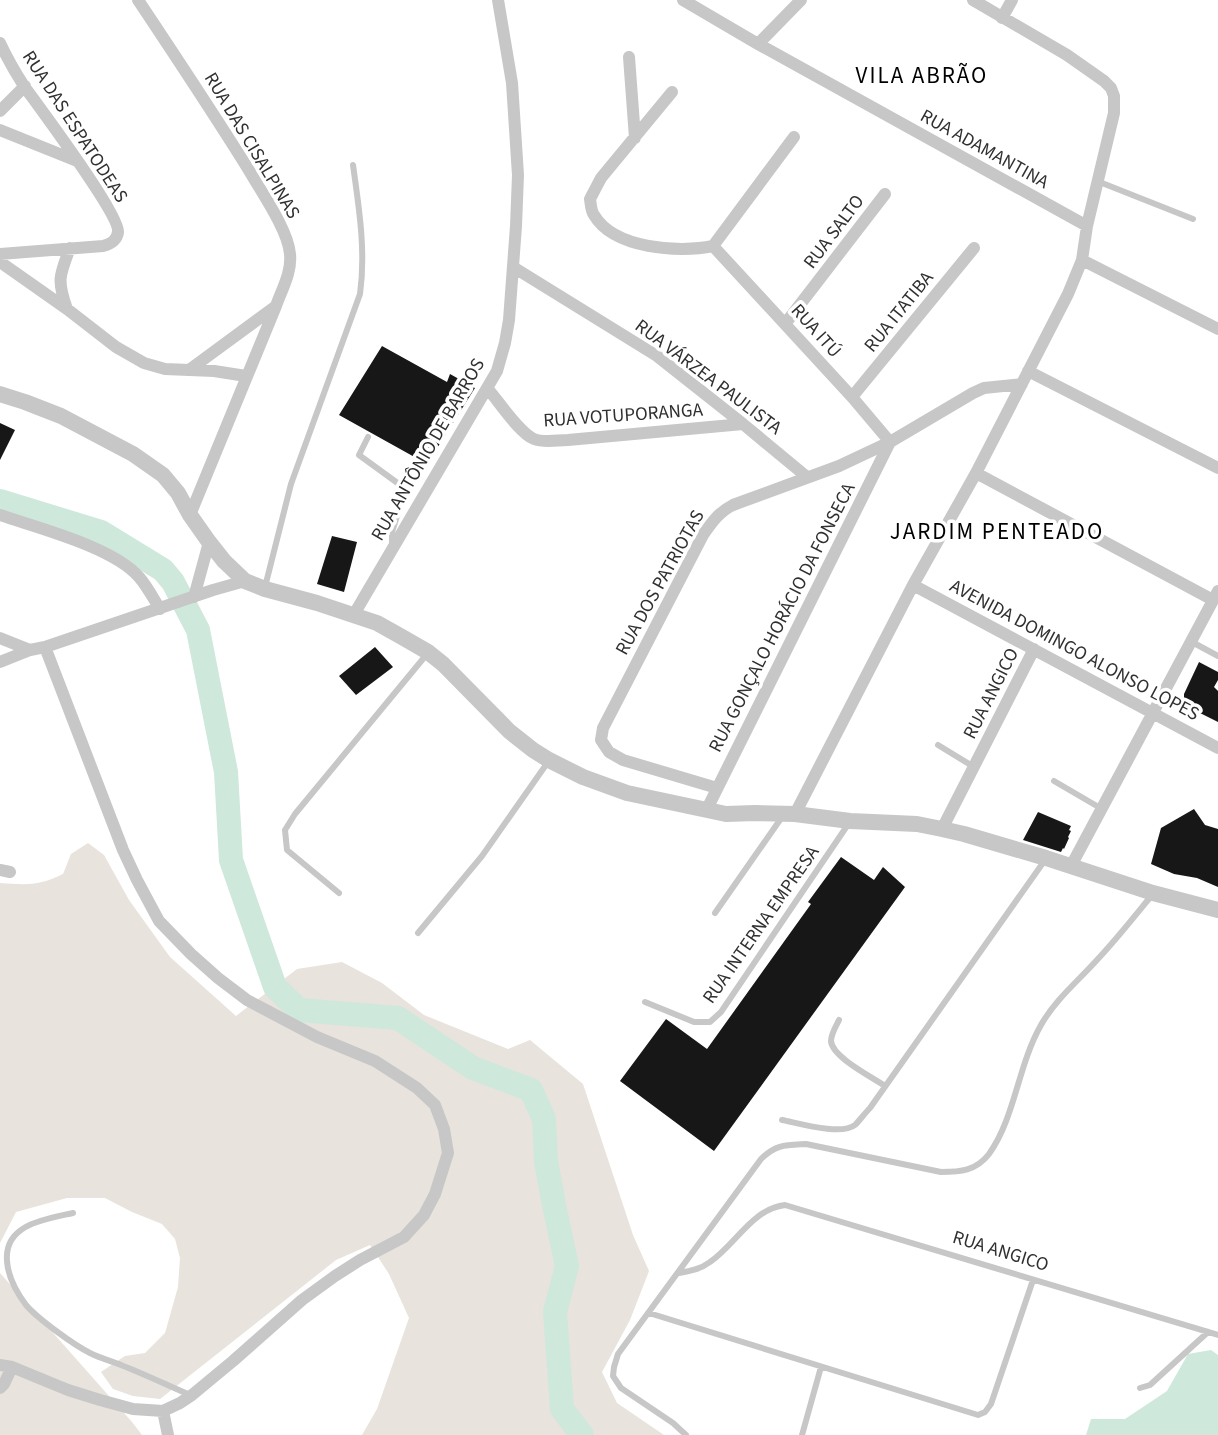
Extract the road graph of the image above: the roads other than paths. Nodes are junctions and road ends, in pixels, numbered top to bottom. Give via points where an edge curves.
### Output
1 (138, 0) edge
2 (498, 0) edge
3 (683, 0) edge
4 (801, 0) edge
5 (973, 0) edge
6 (1012, 0) edge
7 (1002, 18) junction
8 (0, 43) edge
9 (758, 44) junction
10 (629, 57) dead end
11 (25, 86) junction
12 (672, 92) dead end
13 (0, 111) edge
14 (0, 130) edge
15 (794, 137) dead end
16 (635, 138) junction
17 (77, 161) junction
18 (353, 165) dead end
19 (1097, 181) junction
20 (885, 194) dead end
21 (1193, 219) dead end
22 (1087, 226) junction
23 (713, 246) junction
24 (70, 248) junction
25 (974, 248) dead end
26 (0, 254) edge
27 (1082, 260) junction
28 (0, 262) edge
29 (513, 267) junction
30 (276, 306) junction
31 (67, 309) junction
32 (785, 324) junction
33 (1218, 329) edge
34 (189, 370) junction
35 (1028, 371) junction
36 (246, 376) junction
37 (1022, 384) junction
38 (487, 388) junction
39 (0, 394) edge
40 (852, 397) junction
41 (743, 424) junction
42 (368, 437) dead end
43 (890, 442) junction
44 (1218, 468) edge
45 (976, 473) junction
46 (807, 477) junction
47 (0, 515) edge
48 (190, 515) junction
49 (209, 542) junction
50 (392, 549) junction
51 (245, 581) junction
52 (913, 585) junction
53 (265, 589) junction
54 (1216, 596) edge
55 (192, 597) junction
56 (165, 607) junction
57 (353, 616) junction
58 (0, 638) edge
59 (1191, 642) junction
60 (45, 648) junction
61 (1034, 649) junction
62 (30, 650) junction
63 (428, 652) junction
64 (1218, 656) edge
65 (0, 662) edge
66 (1153, 713) junction
67 (937, 745) dead end
68 (1218, 748) edge
69 (549, 761) junction
70 (974, 767) junction
71 (1054, 781) dead end
72 (716, 788) junction
73 (707, 809) junction
74 (1102, 809) junction
75 (790, 814) junction
76 (850, 821) junction
77 (942, 829) junction
78 (1046, 858) junction
79 (1071, 866) junction
80 (339, 893) dead end
81 (1153, 893) junction
82 (1218, 910) edge
83 (715, 913) dead end
84 (418, 933) dead end
85 (645, 1002) dead end
86 (839, 1020) dead end
87 (885, 1086) junction
88 (782, 1120) dead end
89 (73, 1213) dead end
90 (679, 1273) junction
91 (1033, 1280) junction
92 (649, 1313) junction
93 (1208, 1332) junction
94 (1218, 1335) edge
95 (6, 1366) edge
96 (821, 1367) junction
97 (0, 1388) edge
98 (1140, 1388) dead end
99 (192, 1395) junction
100 (163, 1410) junction
101 (168, 1435) edge
102 (686, 1435) edge
103 (802, 1435) edge

1 - 30 street, RUA DAS CISALPINAS via 208,104 283,232 291,260
2 - 29 street, RUA ANTÔNIO DE BARROS via 512,83 517,175
3 - 9 street, RUA ADAMANTINA
4 - 9 street
5 - 7 street
6 - 7 street
7 - 19 street via 1068,55 1111,88 1114,113
8 - 11 street, RUA DAS ESPATODEAS
9 - 22 street, RUA ADAMANTINA
10 - 16 street
11 - 13 street
11 - 17 street, RUA DAS ESPATODEAS
12 - 16 street
14 - 17 street
15 - 23 street
16 - 23 street via 594,190 590,199 593,214 601,225 639,244 676,250
17 - 24 street, RUA DAS ESPATODEAS via 118,230 110,243
18 - 53 lane via 362,229 360,294 292,484
19 - 21 lane
19 - 22 street
20 - 32 street, RUA SALTO
22 - 27 street
23 - 32 street, RUA ITÚ
24 - 26 street, RUA DAS ESPATODEAS
24 - 31 street via 59,282
25 - 40 street, RUA ITATIBA
27 - 33 street
27 - 35 street
28 - 31 street
29 - 38 street, RUA ANTÔNIO DE BARROS via 505,343
29 - 41 street, RUA VÁRZEA PAULISTA via 657,356
30 - 34 street
30 - 36 street, RUA DAS CISALPINAS
31 - 34 street via 144,363
32 - 40 street, RUA ITÚ
34 - 36 street
35 - 37 street
35 - 44 street
36 - 48 street, RUA DAS CISALPINAS
37 - 43 street, RUA DOS PATRIOTAS via 984,388
37 - 45 street
38 - 41 street, RUA VOTUPORANGA via 524,433 545,441
38 - 50 street, RUA ANTÔNIO DE BARROS
39 - 48 street via 61,416 134,454 163,475
40 - 43 street, RUA ITÚ
41 - 46 street, RUA VÁRZEA PAULISTA
42 - 50 lane via 359,455 405,490 392,531
43 - 46 street, RUA DOS PATRIOTAS
43 - 72 street, RUA GONÇALO HORÁCIO DA FONSECA
45 - 52 street
45 - 54 street
46 - 72 street, RUA DOS PATRIOTAS via 733,505 711,523 603,728 601,740 622,760
47 - 56 street via 122,562
48 - 49 street
49 - 51 street
49 - 55 street
50 - 57 street, RUA ANTÔNIO DE BARROS
51 - 53 street
51 - 55 street
52 - 61 street, AVENIDA DOMINGO ALONSO LOPES
52 - 75 street
53 - 57 street
54 - 59 street
55 - 56 street
56 - 60 street
57 - 63 street via 377,623
58 - 62 street
59 - 64 lane
59 - 66 street
60 - 62 street
60 - 99 street via 123,850 159,920 191,954 247,1000 375,1061 417,1088 435,1105 444,1129 448,1153 435,1194 404,1237 343,1270 302,1300
61 - 66 street, AVENIDA DOMINGO ALONSO LOPES
61 - 70 street, RUA ANGICO
62 - 65 street
63 - 69 street via 509,730
63 - 80 lane via 285,830 287,850
66 - 68 street, AVENIDA DOMINGO ALONSO LOPES
66 - 74 street
67 - 70 lane
69 - 73 street via 627,793
69 - 84 lane via 482,856
70 - 77 street, RUA ANGICO
71 - 74 lane
72 - 73 street, RUA GONÇALO HORÁCIO DA FONSECA
73 - 75 street via 726,814
74 - 79 street
75 - 76 street
75 - 83 lane
76 - 77 street
76 - 85 lane, RUA INTERNA EMPRESA via 710,1022 694,1022
77 - 78 street
78 - 79 street
78 - 87 lane
79 - 81 street
81 - 82 street
81 - 90 lane via 1042,1023 998,1138 977,1166 941,1172 806,1144 772,1149 744,1180
86 - 87 lane via 831,1038 833,1047
87 - 88 lane via 853,1127 825,1128
89 - 99 lane via 43,1219 12,1238 7,1264 16,1289 28,1307 90,1353
90 - 91 lane, RUA ANGICO via 710,1263 764,1212 785,1205
90 - 92 lane
91 - 93 lane, RUA ANGICO
91 - 96 lane via 991,1404 978,1415
92 - 96 lane
92 - 102 lane via 618,1354 613,1376 621,1388
93 - 94 lane, RUA ANGICO
93 - 98 lane via 1150,1385
95 - 97 street
95 - 100 street via 100,1401
96 - 103 lane
99 - 100 street
100 - 101 street

